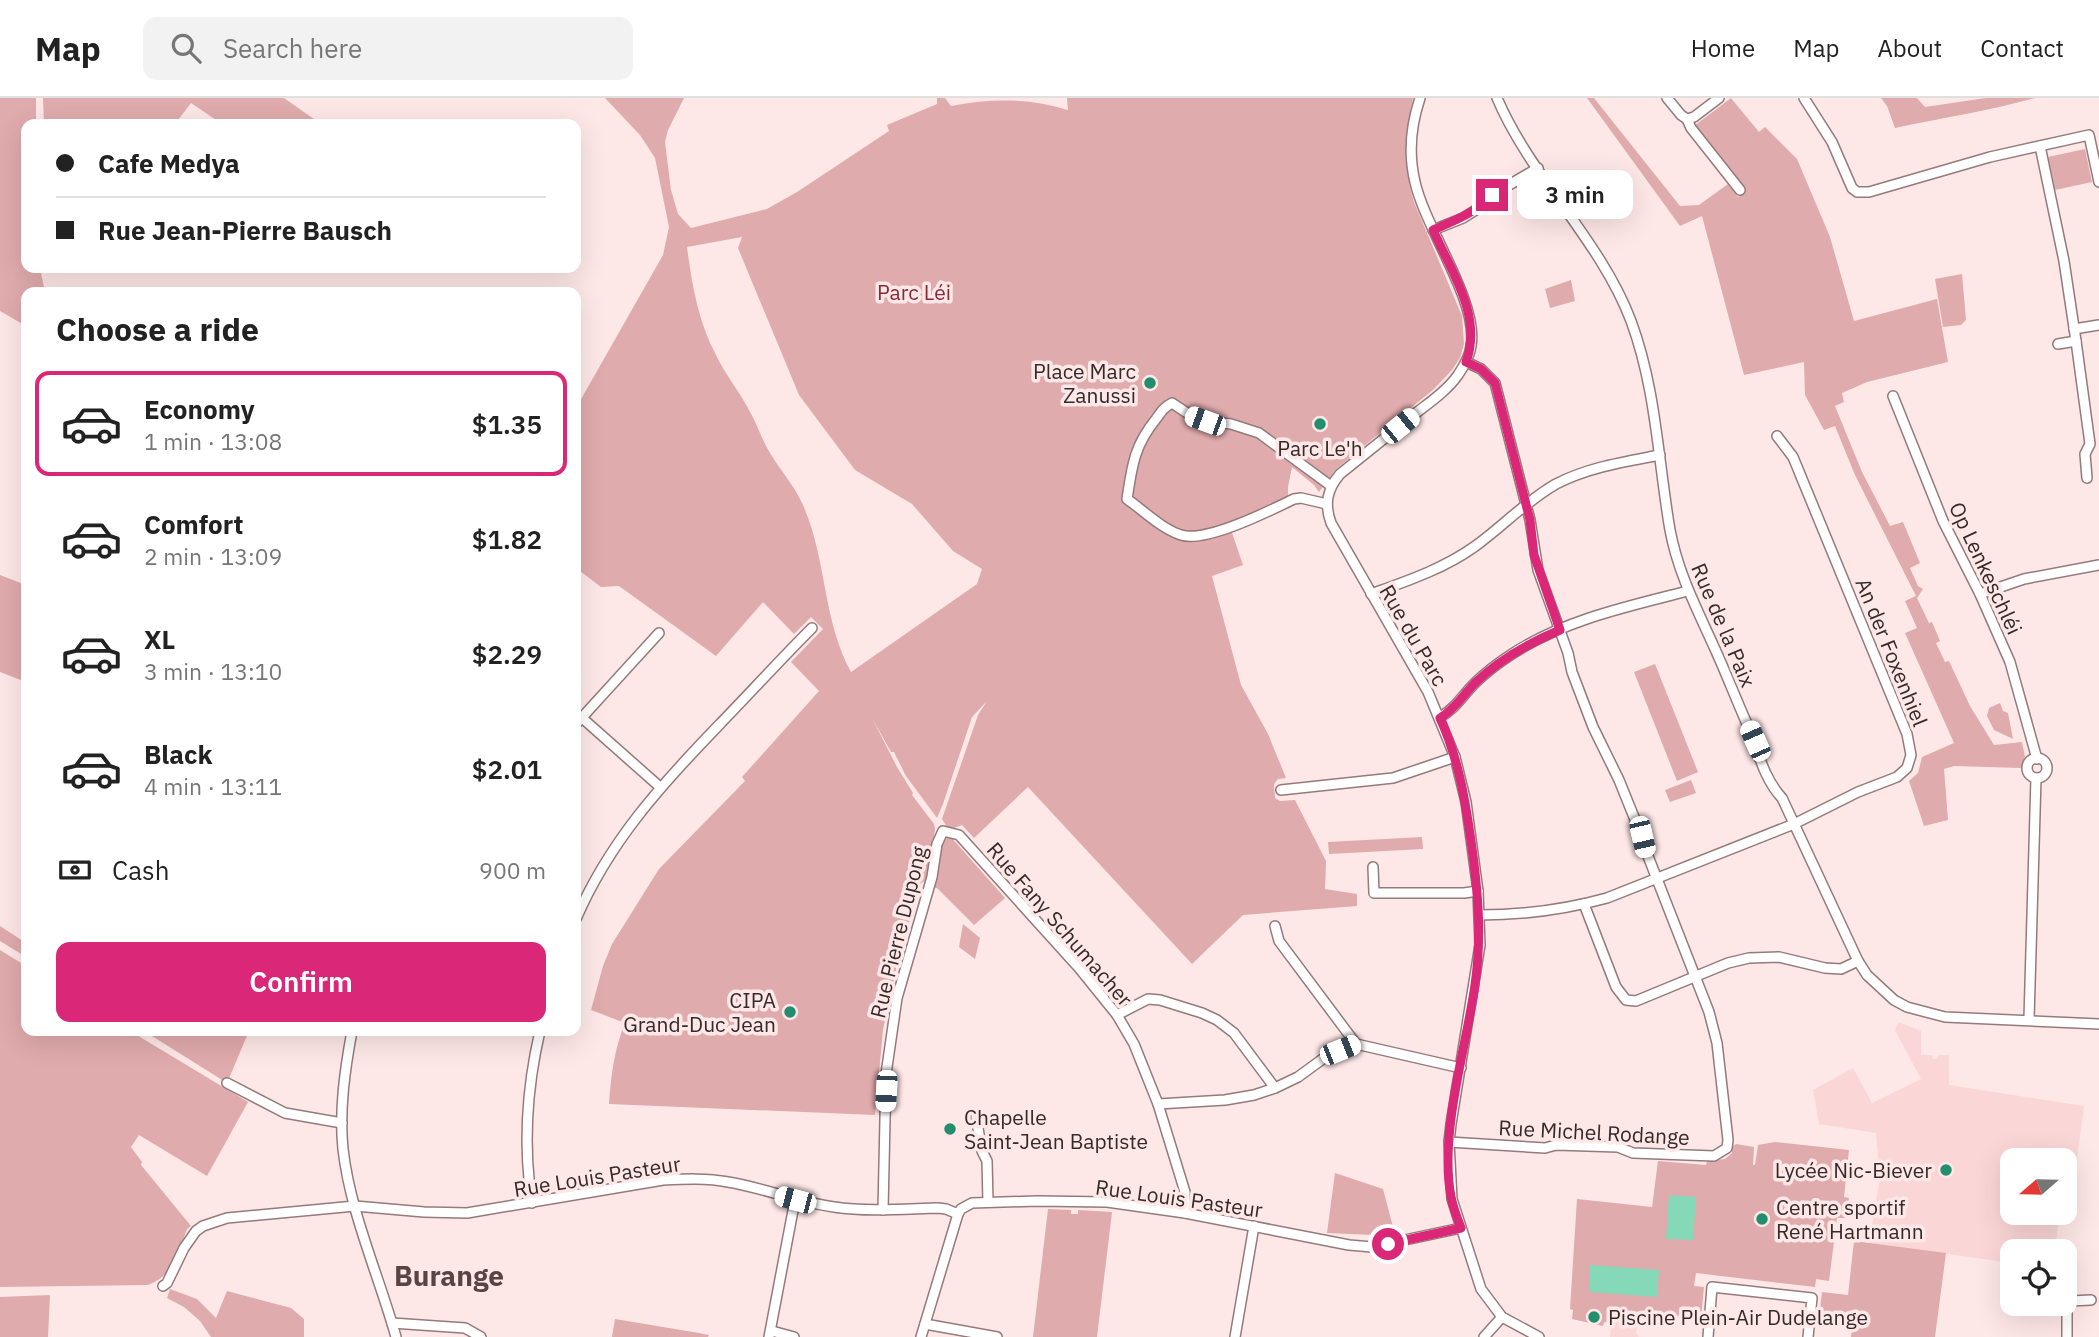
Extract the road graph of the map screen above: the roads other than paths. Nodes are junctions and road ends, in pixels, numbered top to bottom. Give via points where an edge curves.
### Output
1 (1420, 98) edge
2 (1497, 98) edge
3 (1667, 98) edge
4 (1718, 98) edge
5 (1804, 98) edge
6 (1687, 119) junction
7 (2040, 146) junction
8 (1538, 168) junction
9 (2099, 182) edge
10 (1740, 190) dead end
11 (1433, 230) junction
12 (2099, 325) edge
13 (2074, 329) junction
14 (2076, 341) junction
15 (2058, 344) dead end
16 (1466, 362) junction
17 (1893, 396) dead end
18 (1777, 436) dead end
19 (2095, 446) edge
20 (1660, 455) junction
21 (2088, 478) dead end
22 (1331, 486) junction
23 (1326, 504) junction
24 (1525, 505) junction
25 (2099, 565) edge
26 (1688, 591) junction
27 (1371, 594) junction
28 (1980, 594) junction
29 (812, 628) dead end
30 (1560, 630) junction
31 (659, 633) dead end
32 (581, 717) edge
33 (1440, 718) junction
34 (581, 722) edge
35 (1455, 757) junction
36 (2037, 759) junction
37 (2036, 778) junction
38 (660, 787) junction
39 (1281, 790) dead end
40 (1794, 824) junction
41 (943, 831) joint
42 (1373, 867) dead end
43 (1657, 879) junction
44 (1478, 891) junction
45 (581, 898) edge
46 (1584, 904) junction
47 (1480, 915) junction
48 (1275, 926) dead end
49 (1858, 961) junction
50 (1696, 976) junction
51 (1117, 1014) junction
52 (2029, 1019) junction
53 (2099, 1024) edge
54 (351, 1036) edge
55 (539, 1036) edge
56 (1356, 1044) junction
57 (1461, 1068) junction
58 (227, 1083) dead end
59 (1275, 1088) junction
60 (1158, 1104) junction
61 (976, 1117) dead end
62 (342, 1123) junction
63 (1449, 1142) junction
64 (795, 1200) junction
65 (988, 1202) junction
66 (532, 1203) junction
67 (355, 1206) junction
68 (883, 1210) junction
69 (1185, 1213) junction
70 (958, 1214) junction
71 (1254, 1226) junction
72 (1461, 1228) junction
73 (163, 1286) dead end
74 (2091, 1300) dead end
75 (1502, 1317) junction
76 (392, 1323) junction
77 (925, 1324) junction
78 (770, 1334) edge
79 (396, 1337) edge
80 (481, 1337) edge
81 (794, 1337) edge
82 (921, 1337) edge
83 (997, 1337) edge
84 (1235, 1337) edge
85 (1484, 1337) edge
86 (1539, 1337) edge
87 (1708, 1337) edge
88 (1808, 1337) edge
89 (2067, 1337) edge

1 - 11 street via 1411,160
2 - 8 street, Rue de la Paix
3 - 6 street
4 - 6 street
5 - 7 street via 1857,192
6 - 10 street
7 - 9 street via 2089,135
7 - 13 street
8 - 11 street via 1463,218
8 - 20 street, Rue de la Paix via 1630,318 1649,380
11 - 16 street via 1470,317 1471,346
12 - 13 street
13 - 14 street
14 - 15 street
14 - 19 street
16 - 22 street via 1439,394
16 - 24 street via 1495,383
17 - 28 street, Op Lenkeschléi via 1943,522
18 - 40 street, An der Foxenhiel via 1793,457 1911,745 1907,768 1897,777
19 - 21 street via 2085,454
20 - 24 street via 1584,472
20 - 26 street, Rue de la Paix via 1671,530
22 - 23 street
22 - 23 street via 1259,433 1205,421 1172,403 1136,447 1127,499 1169,529 1189,537 1209,535 1294,499
23 - 27 street, Rue du Parc via 1331,523
24 - 27 street via 1457,559
24 - 30 street via 1538,570
25 - 28 street via 2015,581
26 - 30 street
26 - 40 street, Rue de la Paix via 1758,754
27 - 33 street, Rue du Parc
28 - 36 street, Op Lenkeschléi via 2010,662
29 - 38 street
30 - 33 street via 1491,669
30 - 43 street via 1589,716
31 - 32 street
33 - 35 street, Rue du Parc
34 - 38 street
35 - 39 street via 1393,778
35 - 44 street, Rue du Parc
36 - 37 street, Op Lenkeschléi via 2027,768
36 - 37 street, Op Lenkeschléi via 2043,760 2047,769
37 - 52 street, Op Lenkeschléi
38 - 45 street
40 - 43 street, An der Foxenhiel
40 - 49 street, Rue de la Paix
41 - 51 street, Rue Fany Schumacher via 959,835
41 - 68 street, Rue Pierre Dupong via 895,1011 886,1085
42 - 44 street via 1374,893
43 - 46 street, An der Foxenhiel
43 - 50 street
44 - 47 street, Rue du Parc
46 - 47 street, An der Foxenhiel
46 - 50 street via 1616,987 1626,1000 1636,1001
47 - 57 street, Rue du Parc via 1475,986
48 - 56 street via 1279,941
49 - 50 street via 1841,969 1779,957 1749,958
49 - 52 street, Rue de la Paix via 1894,1000 1922,1013
50 - 63 street, Rue Michel Rodange via 1717,1043 1727,1148 1714,1156 1633,1153 1618,1147
51 - 59 street via 1148,999 1217,1020 1234,1033
51 - 60 street, Rue Fany Schumacher
52 - 53 street, Rue de la Paix
54 - 62 street
55 - 66 street via 528,1125
56 - 57 street
56 - 59 street
57 - 63 street, Rue du Parc
58 - 62 street via 285,1113
59 - 60 street via 1234,1099
60 - 69 street, Rue Fany Schumacher via 1185,1192
61 - 65 street via 987,1161
62 - 67 street
63 - 72 street, Rue du Parc via 1451,1192
64 - 66 street, Rue Louis Pasteur via 729,1182 687,1179
64 - 68 street, Rue Louis Pasteur
64 - 78 street
65 - 69 street, Rue Louis Pasteur via 1107,1202
65 - 70 street, Rue Louis Pasteur via 966,1205
66 - 67 street, Rue Louis Pasteur via 467,1213
67 - 73 street, Rue Louis Pasteur via 227,1218 203,1226 190,1238
67 - 76 street
68 - 70 street, Rue Louis Pasteur via 937,1208
69 - 71 street, Rue Louis Pasteur
70 - 77 street
71 - 72 street, Rue Louis Pasteur via 1372,1247
71 - 84 street
72 - 75 street, Rue du Parc via 1481,1289
74 - 89 street via 2067,1304
75 - 85 street
75 - 86 street, Rue du Parc
76 - 79 street
76 - 80 street via 465,1328
77 - 82 street
77 - 83 street
78 - 81 street
87 - 88 street via 1712,1287 1812,1298

